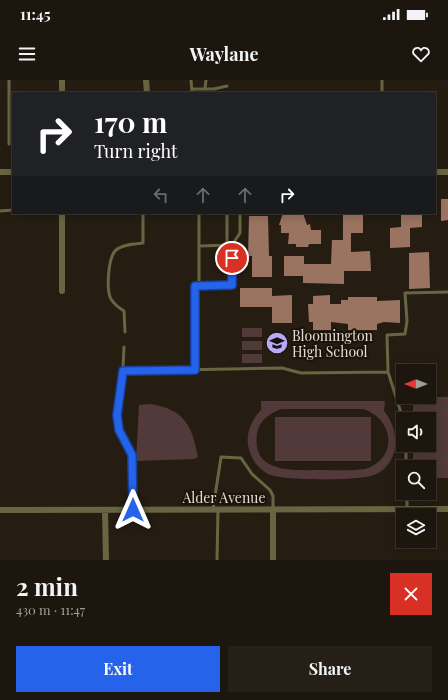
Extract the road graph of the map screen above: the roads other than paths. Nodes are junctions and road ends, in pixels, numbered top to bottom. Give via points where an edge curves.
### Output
1 (9, 80) edge
2 (62, 80) edge
3 (146, 80) edge
4 (191, 80) edge
5 (206, 80) edge
6 (382, 80) edge
7 (227, 86) dead end
8 (205, 88) junction
9 (192, 89) joint
10 (62, 92) edge
11 (146, 92) edge
12 (382, 92) edge
13 (10, 144) dead end
14 (0, 172) edge
15 (12, 172) edge
16 (436, 172) edge
17 (448, 172) edge
18 (12, 210) edge
19 (0, 211) edge
20 (62, 214) edge
21 (144, 214) edge
22 (199, 214) edge
23 (227, 214) edge
24 (240, 214) edge
25 (227, 245) junction
26 (232, 245) junction
27 (199, 246) junction
28 (199, 286) junction
29 (62, 291) dead end
30 (448, 292) edge
31 (125, 332) dead end
32 (124, 347) dead end
33 (195, 370) junction
34 (123, 371) junction
35 (388, 372) junction
36 (401, 412) edge
37 (273, 509) junction
38 (396, 509) edge
39 (436, 509) edge
40 (448, 509) edge
41 (0, 510) edge
42 (105, 510) junction
43 (133, 510) junction
44 (216, 510) junction
45 (106, 560) edge
46 (217, 560) edge
47 (273, 560) edge

1 - 13 lane
2 - 10 street
3 - 11 street
4 - 9 lane
5 - 8 lane
6 - 12 lane
7 - 8 lane
8 - 9 lane
14 - 15 street
16 - 17 street
18 - 19 lane
20 - 29 street
21 - 31 lane via 143,243 117,249 109,262 110,297 118,308 124,311
22 - 27 lane
23 - 25 lane
24 - 26 lane via 240,233
25 - 26 lane
25 - 27 lane
26 - 28 lane via 232,285
27 - 28 lane
28 - 33 lane via 195,286
30 - 35 lane via 405,293 405,334 387,335
32 - 34 lane
33 - 34 lane
33 - 35 lane via 282,368 301,373
34 - 43 lane via 117,415 119,430 132,455
35 - 36 lane
37 - 38 street, Alder Avenue
37 - 44 street, Alder Avenue
37 - 44 lane via 273,496 270,490 252,474 241,458 220,457
37 - 47 street
39 - 40 street, Alder Avenue
41 - 42 street, Alder Avenue
42 - 43 street, Alder Avenue
42 - 45 street
43 - 44 street, Alder Avenue
44 - 46 lane

